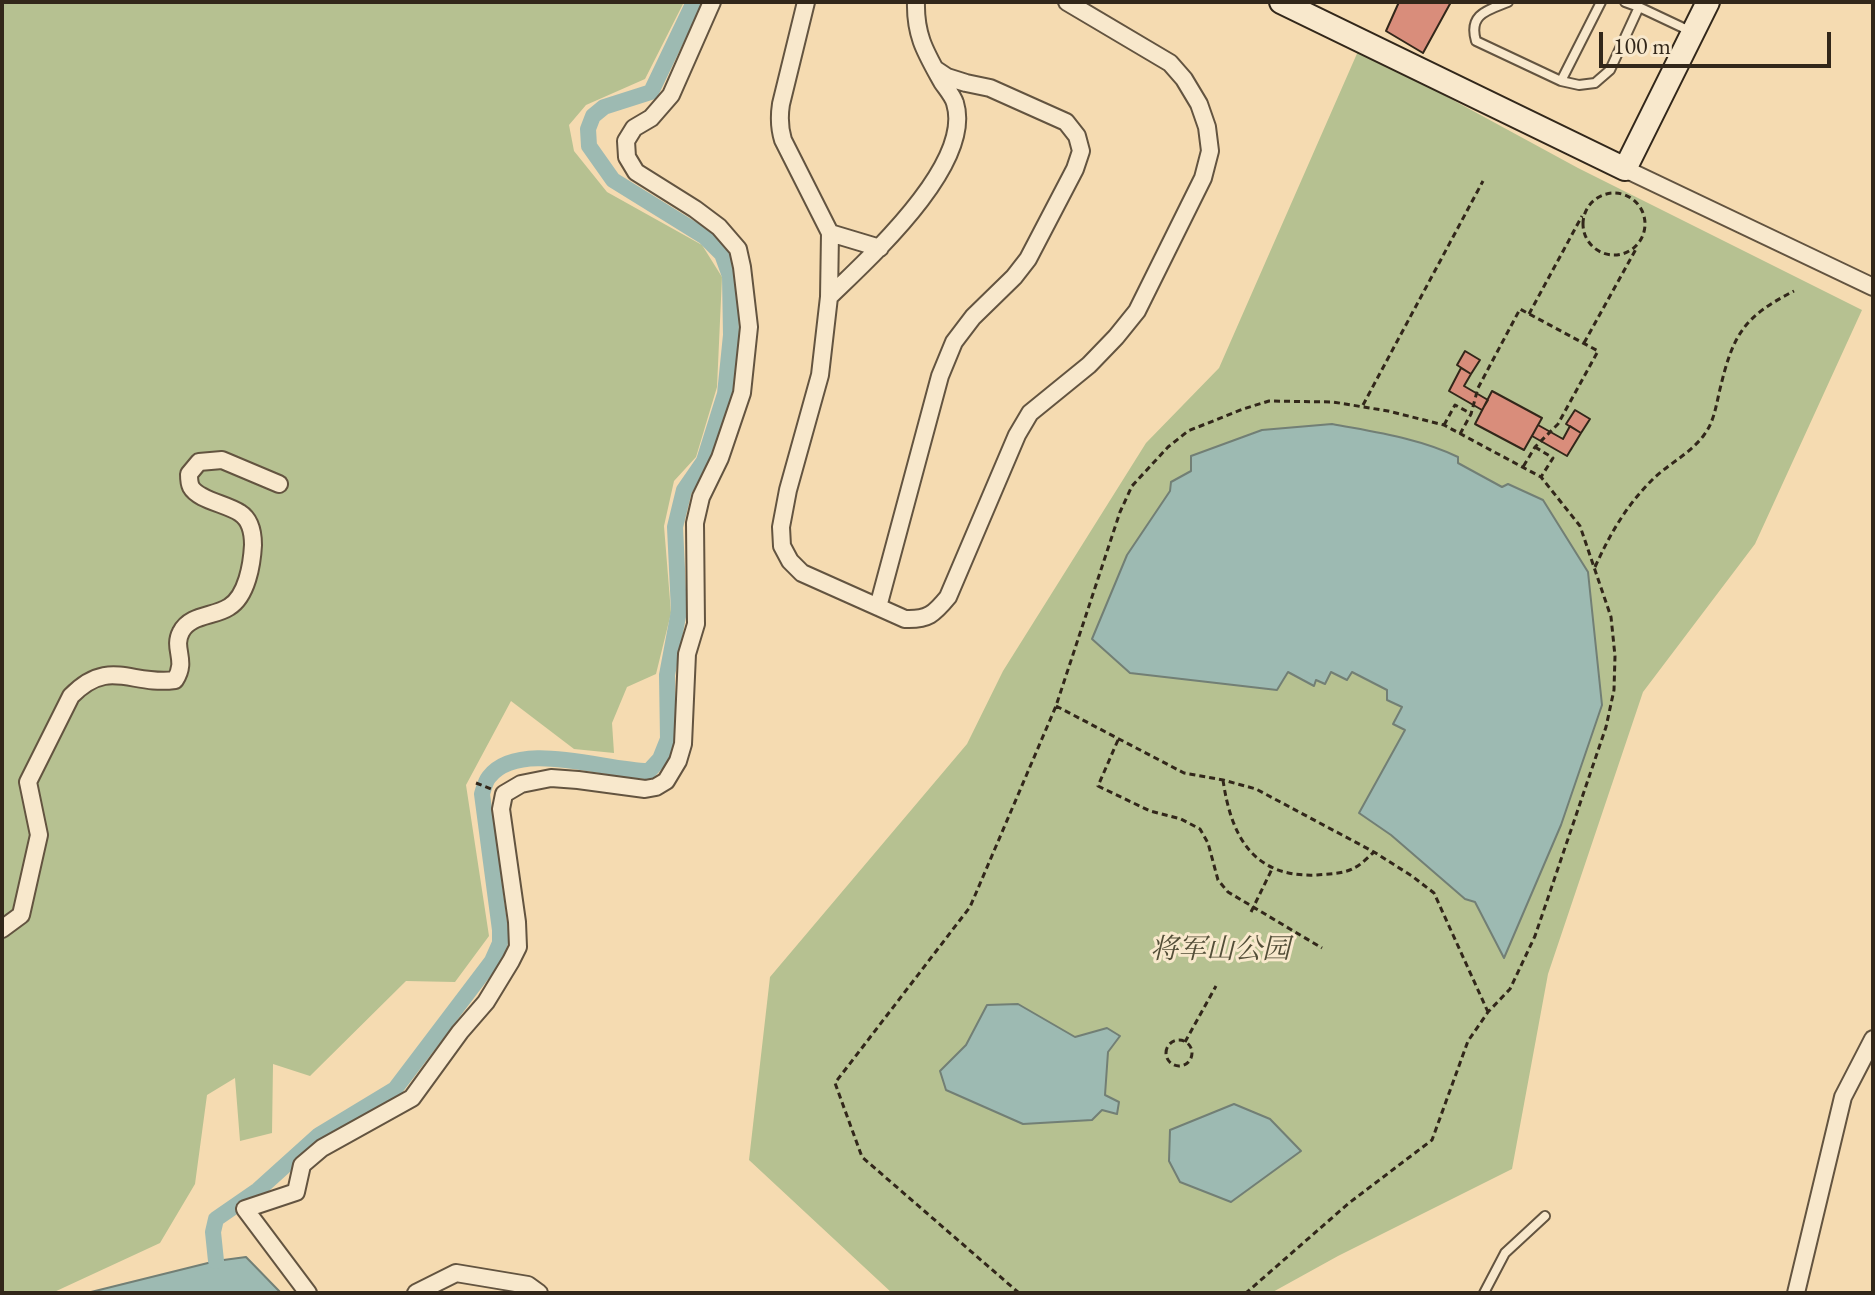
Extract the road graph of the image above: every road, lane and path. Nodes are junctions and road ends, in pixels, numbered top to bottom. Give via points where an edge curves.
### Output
1 (712, 2) edge
2 (806, 2) edge
3 (916, 2) edge
4 (1067, 2) edge
5 (1281, 2) edge
6 (1508, 2) edge
7 (1601, 2) edge
8 (1625, 2) edge
9 (1708, 2) edge
10 (1639, 7) junction
11 (1693, 32) junction
12 (935, 69) junction
13 (1561, 81) junction
14 (1625, 169) junction
15 (1483, 181) dead end
16 (1586, 209) junction
17 (830, 233) junction
18 (1644, 236) junction
19 (880, 248) junction
20 (1873, 287) edge
21 (1794, 291) dead end
22 (829, 297) junction
23 (1529, 314) junction
24 (1584, 343) junction
25 (1363, 405) junction
26 (1471, 414) junction
27 (1444, 425) junction
28 (1460, 434) junction
29 (1535, 447) junction
30 (1523, 467) junction
31 (1541, 477) junction
32 (279, 484) dead end
33 (1595, 567) junction
34 (878, 607) junction
35 (1056, 706) junction
36 (1119, 739) junction
37 (1223, 780) junction
38 (476, 783) dead end
39 (493, 789) dead end
40 (1374, 852) junction
41 (1272, 869) junction
42 (1253, 905) junction
43 (1251, 912) dead end
44 (2, 929) edge
45 (1322, 948) dead end
46 (1216, 986) dead end
47 (1488, 1012) junction
48 (1873, 1039) edge
49 (1185, 1042) junction
50 (1545, 1216) dead end
51 (308, 1293) edge
52 (416, 1293) edge
53 (539, 1293) edge
54 (1019, 1293) edge
55 (1246, 1293) edge
56 (1484, 1293) edge
57 (1796, 1293) edge

1 - 51 street via 671,95 626,141 636,172 719,227 738,249 749,327 742,393 695,523 696,624 687,654 678,761 656,787 551,778 504,794 501,809 518,947 486,1002 412,1098 322,1148 302,1165 296,1192 245,1209
2 - 17 street via 779,129
3 - 12 street via 916,25
4 - 34 street via 1160,56 1184,79 1207,127 1210,151 1203,178 1137,311 1089,365 1030,413 948,597 920,620
5 - 14 street
6 - 13 lane via 1476,20 1476,41
7 - 13 lane
8 - 10 lane
9 - 11 street
10 - 11 lane
10 - 13 lane via 1610,70 1595,83
11 - 14 street
12 - 19 street via 955,103 957,128 950,153
12 - 34 street via 1066,122 1081,151 1028,259 954,342 940,376
14 - 20 street
15 - 25 path
16 - 18 path via 1592,200 1612,192 1632,197 1644,214
16 - 18 path via 1586,239 1601,253 1621,255
16 - 23 path
17 - 19 street
17 - 22 street
18 - 24 path
19 - 22 street
21 - 33 path via 1749,319 1734,343 1711,424 1635,499
22 - 34 street via 820,375 788,490 782,546 802,573
23 - 24 path
23 - 26 path via 1520,309 1478,388
24 - 29 path via 1598,351 1558,424
25 - 27 path
25 - 35 path via 1269,401 1188,431 1168,447 1132,486 1120,512
26 - 27 path via 1455,405
26 - 28 path
27 - 28 path
28 - 30 path
29 - 30 path
29 - 31 path via 1553,458
30 - 31 path
31 - 33 path via 1580,526
32 - 44 street via 222,460 199,462 189,474 199,495 249,520 252,568 230,607 192,620 181,630 181,670 175,680 105,674 71,696 28,782 39,835 21,915
33 - 47 path via 1611,617 1615,656 1606,727 1535,936 1510,989
35 - 36 path
35 - 54 path via 970,907 835,1083 862,1157
36 - 37 path via 1184,773
36 - 42 path via 1098,786 1200,829 1218,880
37 - 40 path via 1256,789
37 - 41 path via 1235,829
38 - 39 path
40 - 41 path via 1353,869 1330,874
40 - 47 path via 1434,893
41 - 42 path
42 - 43 path
42 - 45 path
46 - 49 path
47 - 55 path via 1468,1041 1432,1140 1349,1203
48 - 57 street via 1843,1097
49 - 49 path via 1174,1041 1168,1047 1174,1065 1192,1057
50 - 56 lane via 1505,1253
52 - 53 street via 456,1273 528,1285

